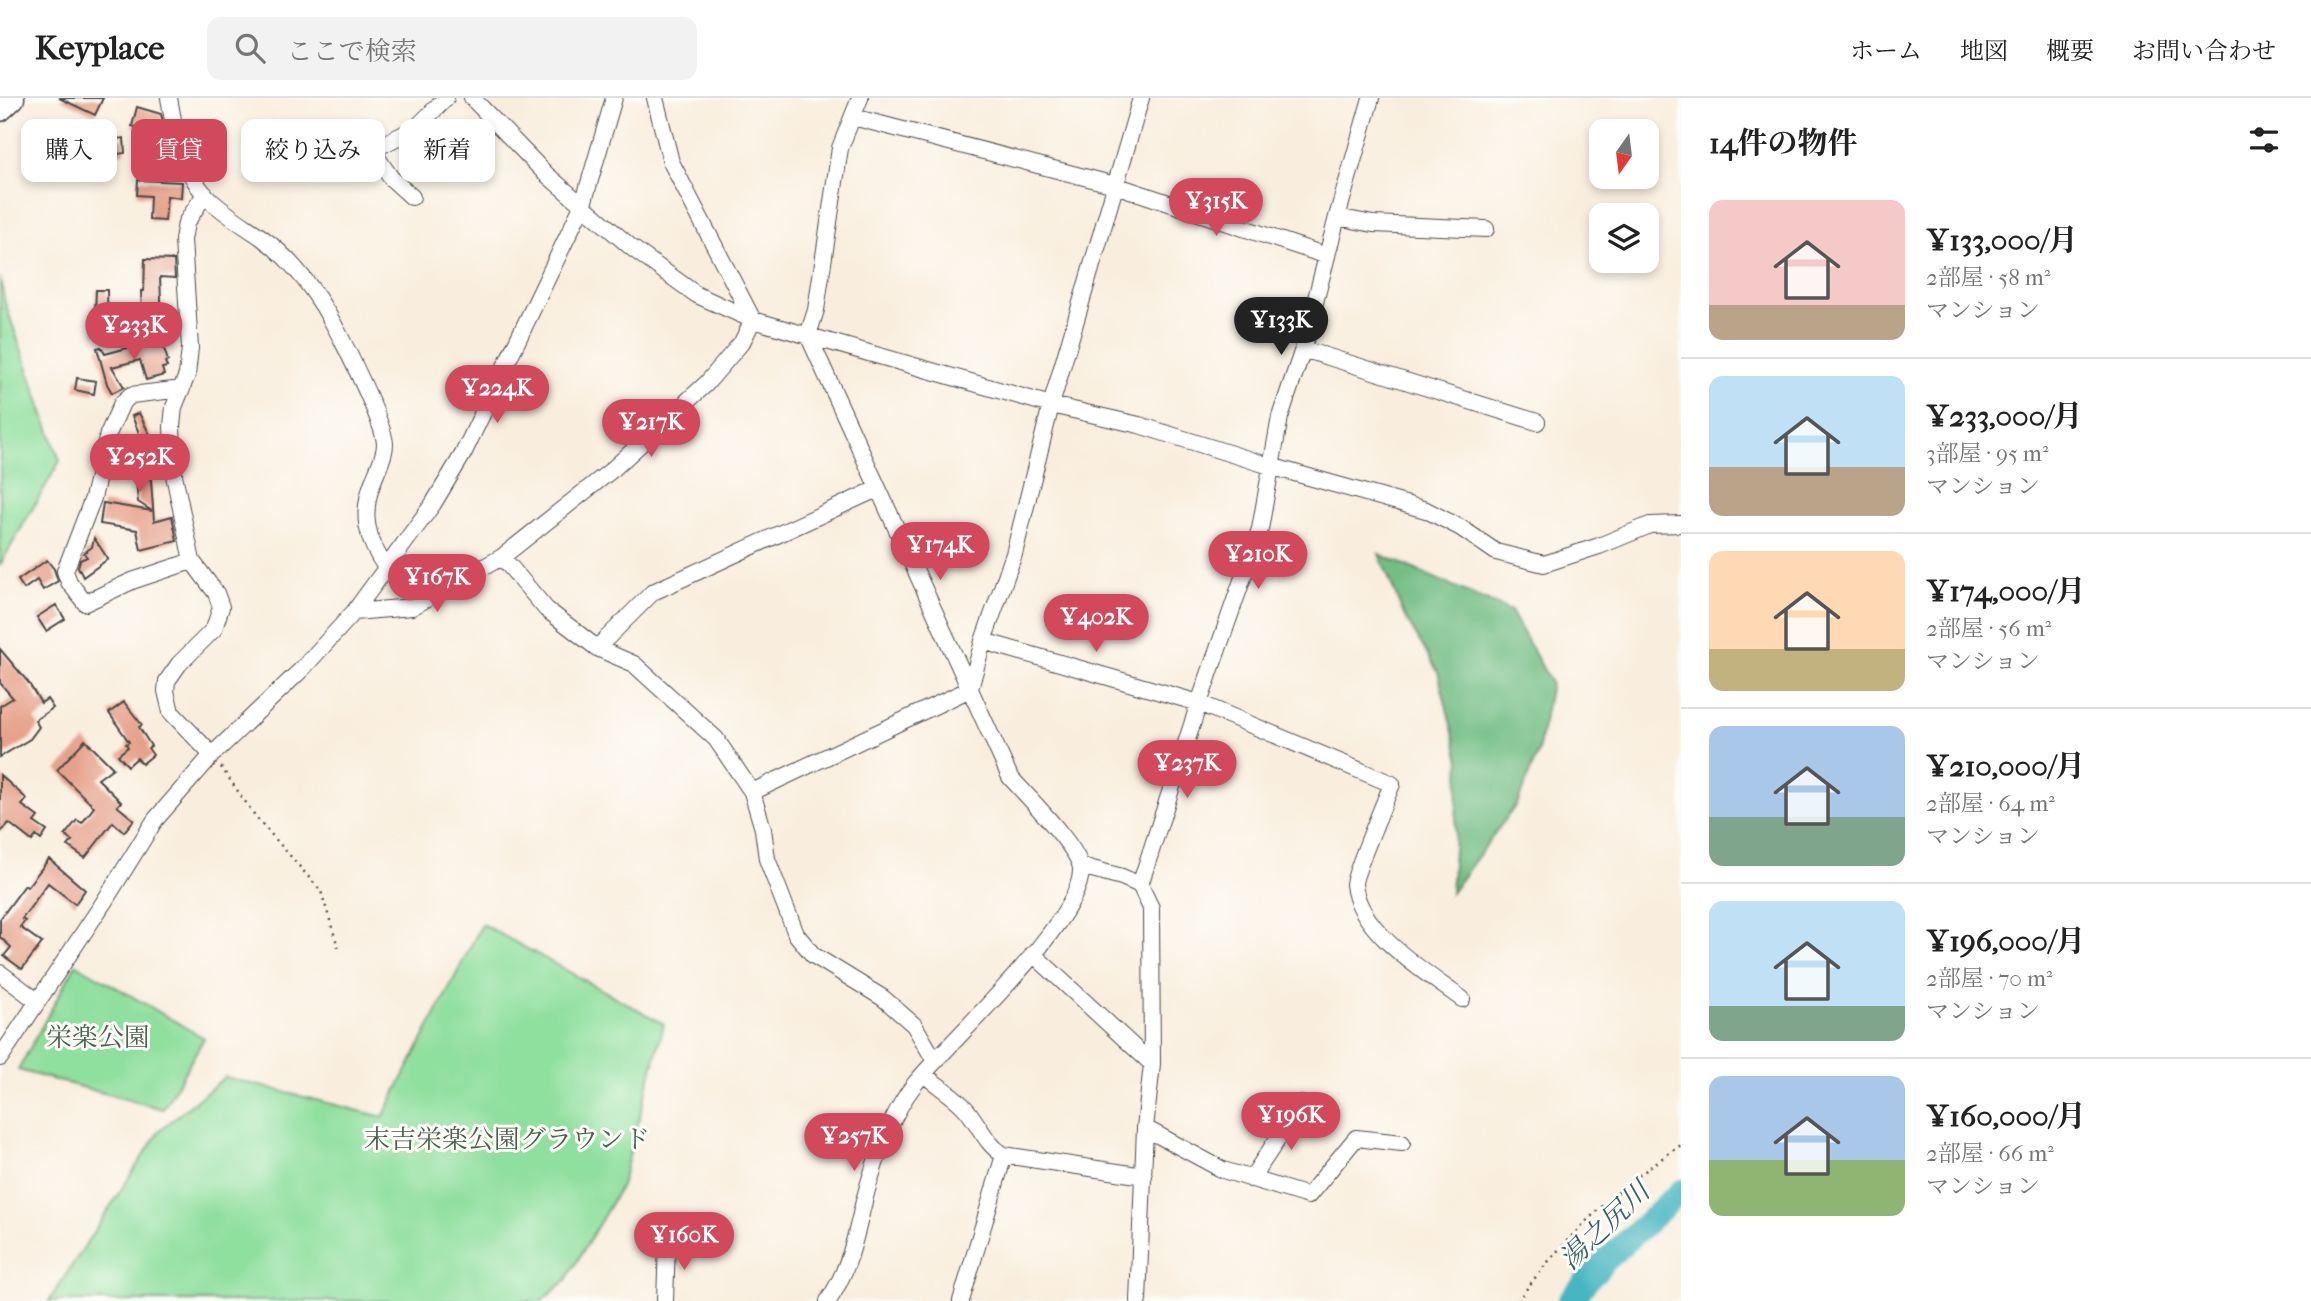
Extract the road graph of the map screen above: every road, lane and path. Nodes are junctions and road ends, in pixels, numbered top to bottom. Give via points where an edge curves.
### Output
1 (12, 98) edge
2 (169, 98) edge
3 (446, 98) edge
4 (472, 98) edge
5 (614, 98) edge
6 (655, 98) edge
7 (860, 98) edge
8 (1141, 98) edge
9 (1371, 98) edge
10 (0, 108) edge
11 (853, 117) junction
12 (1115, 185) junction
13 (205, 194) junction
14 (412, 197) dead end
15 (583, 204) junction
16 (1337, 217) junction
17 (1486, 229) dead end
18 (1327, 256) junction
19 (753, 320) junction
20 (808, 335) junction
21 (1304, 349) junction
22 (182, 389) junction
23 (1051, 405) junction
24 (1537, 422) dead end
25 (1270, 466) junction
26 (877, 489) junction
27 (1681, 524) edge
28 (502, 557) junction
29 (192, 561) junction
30 (387, 569) junction
31 (354, 612) junction
32 (983, 640) junction
33 (597, 648) junction
34 (970, 689) junction
35 (1199, 703) junction
36 (212, 755) junction
37 (752, 792) junction
38 (1081, 866) junction
39 (1140, 885) junction
40 (339, 950) dead end
41 (1033, 954) junction
42 (0, 973) edge
43 (1462, 999) dead end
44 (37, 1001) junction
45 (0, 1058) edge
46 (935, 1060) junction
47 (1152, 1064) junction
48 (924, 1074) junction
49 (1301, 1104) dead end
50 (1145, 1128) junction
51 (1402, 1143) dead end
52 (1681, 1145) edge
53 (1004, 1155) junction
54 (1144, 1176) junction
55 (1251, 1179) junction
56 (667, 1243) dead end
57 (666, 1301) edge
58 (828, 1301) edge
59 (961, 1301) edge
60 (1138, 1301) edge
61 (1518, 1301) edge

1 - 10 highway
2 - 13 street via 176,141
3 - 14 street via 416,128 372,150 391,178
4 - 15 street via 546,174
5 - 15 street
6 - 19 street via 671,162
7 - 11 street
8 - 12 street
9 - 16 street
11 - 12 street
11 - 20 street via 840,148 816,310
12 - 18 street
12 - 23 street
13 - 22 street via 186,223 183,240 190,348
13 - 30 street via 289,261 317,296 339,335 384,434 383,458 368,495 366,521 374,552
15 - 19 street via 632,248 697,295
15 - 30 street via 463,454
16 - 17 street via 1373,225
16 - 18 street
18 - 21 street
19 - 20 street
19 - 28 street via 706,384 613,469
20 - 23 street
20 - 26 street
21 - 24 street
21 - 25 street via 1280,417
22 - 29 street via 174,407 173,465
22 - 29 street via 131,395 122,404 108,434 93,498 65,571 85,603
23 - 25 street via 1139,425
23 - 32 street via 1014,554
25 - 27 street via 1426,510 1496,552 1544,564 1650,525
25 - 35 street via 1260,529
26 - 33 street via 653,592
26 - 34 street
28 - 31 street via 412,607
28 - 33 street via 546,609
29 - 36 street via 221,607 214,629 167,681 167,703
30 - 31 street
31 - 36 street
32 - 34 street
32 - 35 street
33 - 37 street via 634,664 716,739
34 - 37 street
34 - 38 street via 1010,777 1060,833
35 - 39 street
35 - 43 street via 1392,783 1354,882 1360,901 1389,945
36 - 40 path via 256,817 321,891
36 - 44 street via 155,820
37 - 46 street via 767,859 796,934 813,955 883,998 914,1025
38 - 39 street
38 - 41 street via 1075,893
39 - 47 street via 1152,921
41 - 46 street
41 - 47 street
42 - 44 street
44 - 45 street
46 - 48 street
47 - 50 street
48 - 53 street via 954,1096
48 - 58 street via 890,1129 866,1193 848,1263
49 - 55 street
50 - 54 street
50 - 55 street via 1223,1170
51 - 55 street via 1356,1138 1308,1196
52 - 61 path via 1596,1213
53 - 54 street
53 - 59 street
54 - 60 street
56 - 57 street

